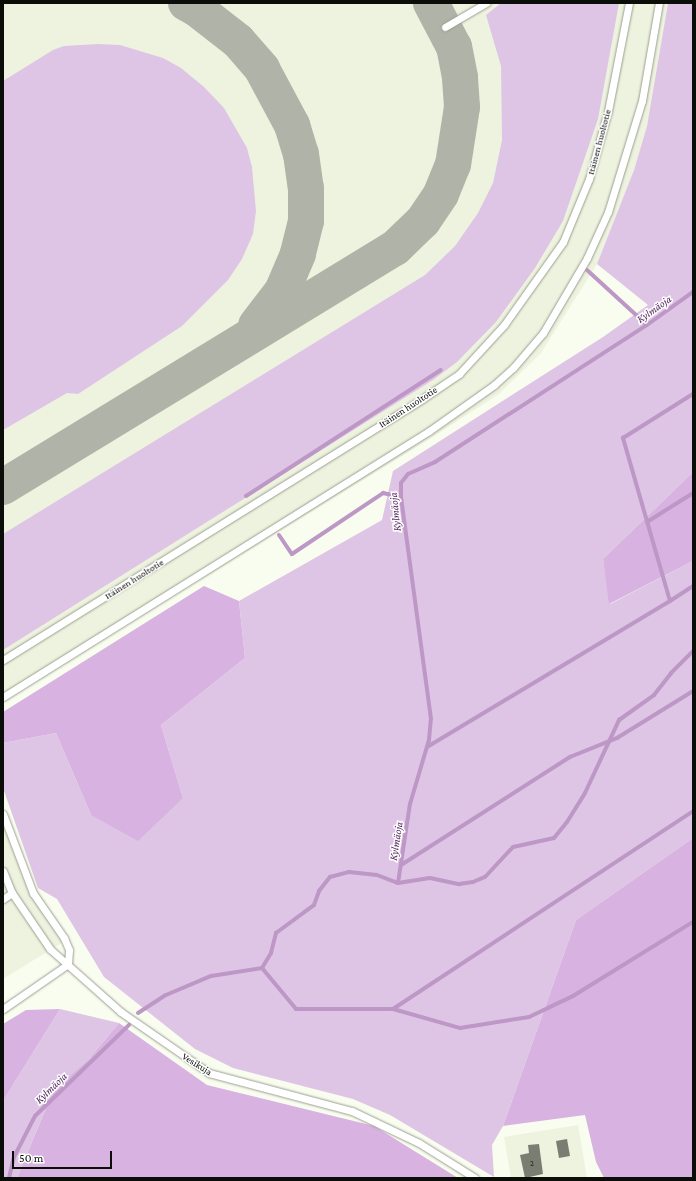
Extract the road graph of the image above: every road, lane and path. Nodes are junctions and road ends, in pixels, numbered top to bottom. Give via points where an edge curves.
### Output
1 (486, 3) edge
2 (629, 3) edge
3 (659, 3) edge
4 (445, 27) dead end
5 (3, 660) edge
6 (3, 697) edge
7 (3, 814) edge
8 (3, 871) edge
9 (12, 893) junction
10 (3, 899) edge
11 (68, 964) junction
12 (3, 1009) edge
13 (475, 1178) edge

1 - 4 lane
2 - 5 lane, Itäinen huoltotie via 608,111 589,179 563,242 504,325 459,374
3 - 6 lane via 642,101 608,212 587,258 543,333 513,368 429,431
7 - 11 lane via 33,893 64,938 69,950
8 - 9 lane, Vesikuja
9 - 10 lane
9 - 11 lane, Vesikuja via 50,949
11 - 12 lane
11 - 13 lane, Vesikuja via 121,1012 209,1073 352,1111 419,1143

